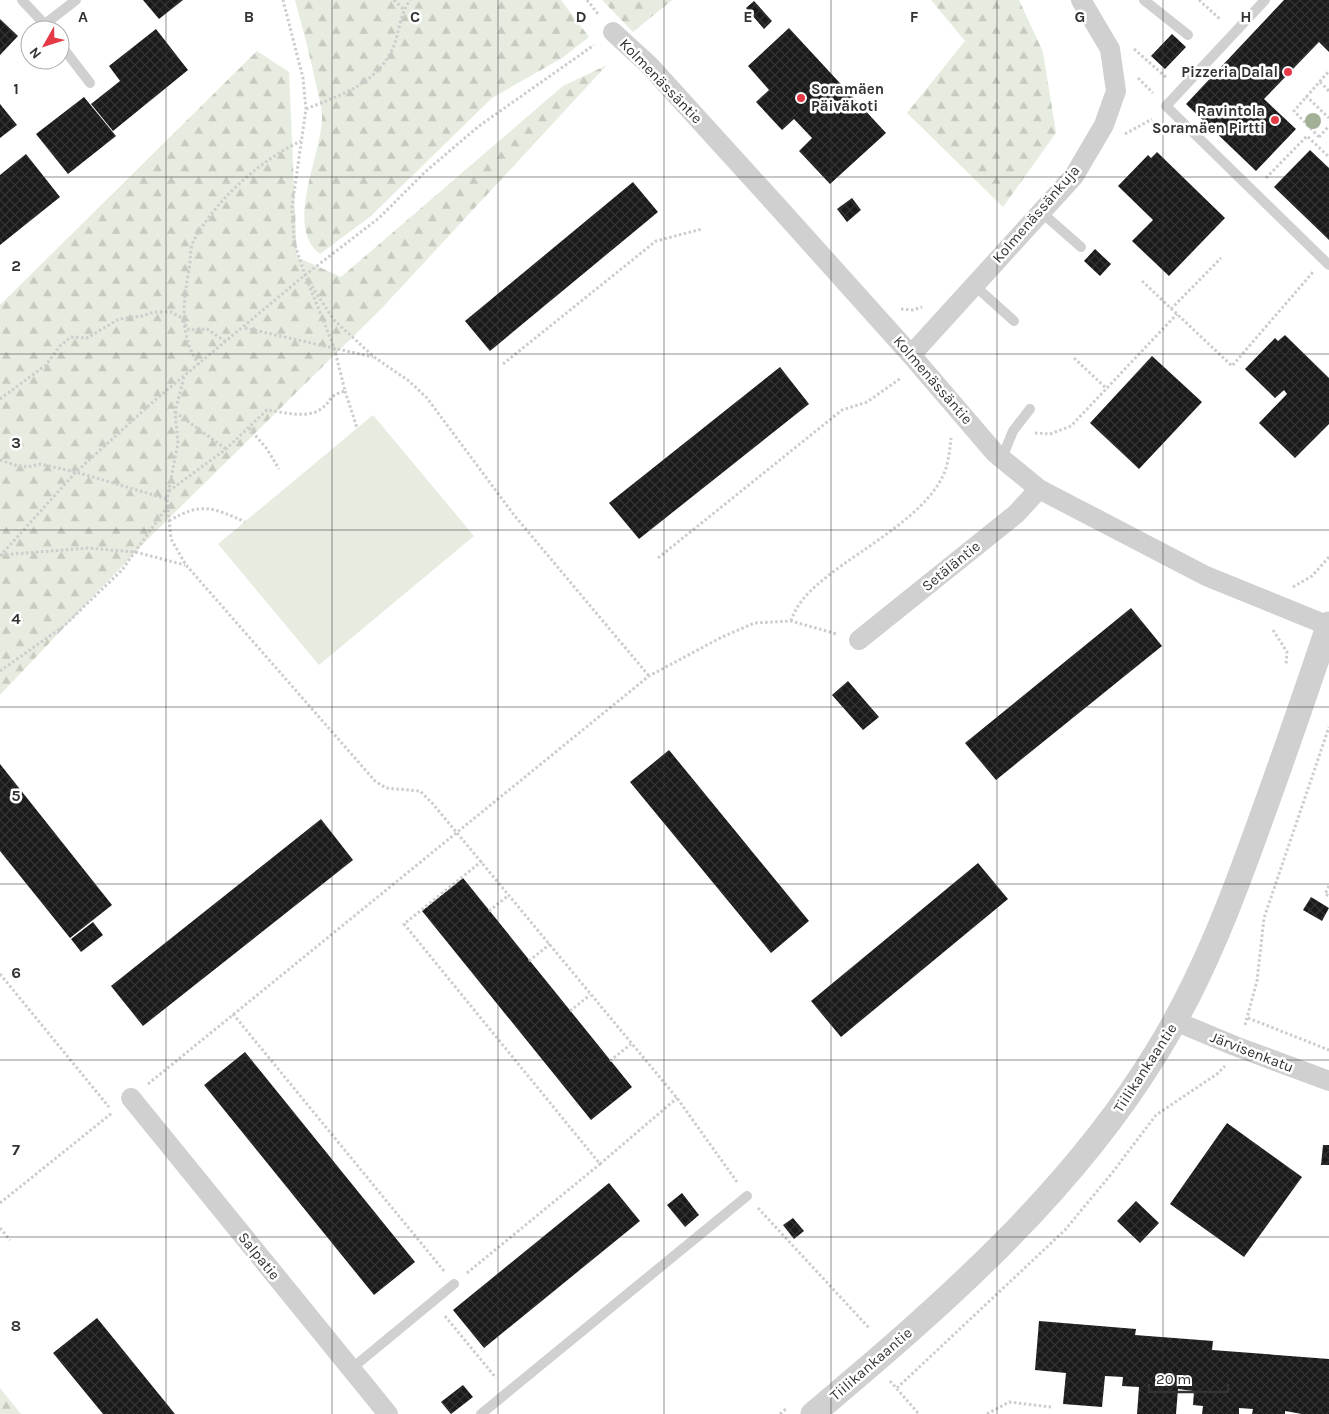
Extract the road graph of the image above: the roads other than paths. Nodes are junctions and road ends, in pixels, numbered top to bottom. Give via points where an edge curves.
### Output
1 (22, 0) edge
2 (76, 0) edge
3 (1081, 0) edge
4 (1144, 0) edge
5 (1265, 0) edge
6 (41, 20) edge
7 (55, 20) edge
8 (613, 32) road end
9 (1188, 35) dead end
10 (70, 57) edge
11 (90, 83) dead end
12 (1040, 212) junction
13 (1081, 247) dead end
14 (1326, 262) edge
15 (974, 284) junction
16 (1014, 321) dead end
17 (912, 355) junction
18 (1030, 409) dead end
19 (1002, 458) junction
20 (1039, 489) junction
21 (1329, 625) edge
22 (859, 640) road end
23 (1175, 1022) junction
24 (1329, 1080) edge
25 (131, 1098) road end
26 (747, 1196) road end
27 (454, 1284) road end
28 (351, 1368) junction
29 (804, 1408) edge
30 (388, 1414) edge
31 (481, 1414) edge

1 - 6 lane
2 - 7 lane
3 - 12 street, Kolmenässänkuja via 1110,49 1116,90 1104,125 1074,176
4 - 9 lane
5 - 14 lane via 1181,90 1169,109
8 - 17 street, Kolmenässäntie via 656,72
10 - 11 lane
12 - 13 lane
12 - 15 street, Kolmenässänkuja
15 - 16 lane
15 - 17 street, Kolmenässänkuja
17 - 19 street, Kolmenässäntie
18 - 19 lane via 1013,431
19 - 20 street, Kolmenässäntie
20 - 21 street, Kolmenässäntie via 1206,576
20 - 22 street, Setäläntie via 1016,514
21 - 23 street, Tiilikankaantie via 1231,900 1195,985
23 - 24 street, Järvisenkatu
23 - 29 street, Tiilikankaantie via 1104,1130 1032,1214 914,1326
25 - 28 street, Salpatie
26 - 31 lane
27 - 28 lane
28 - 30 street, Salpatie

